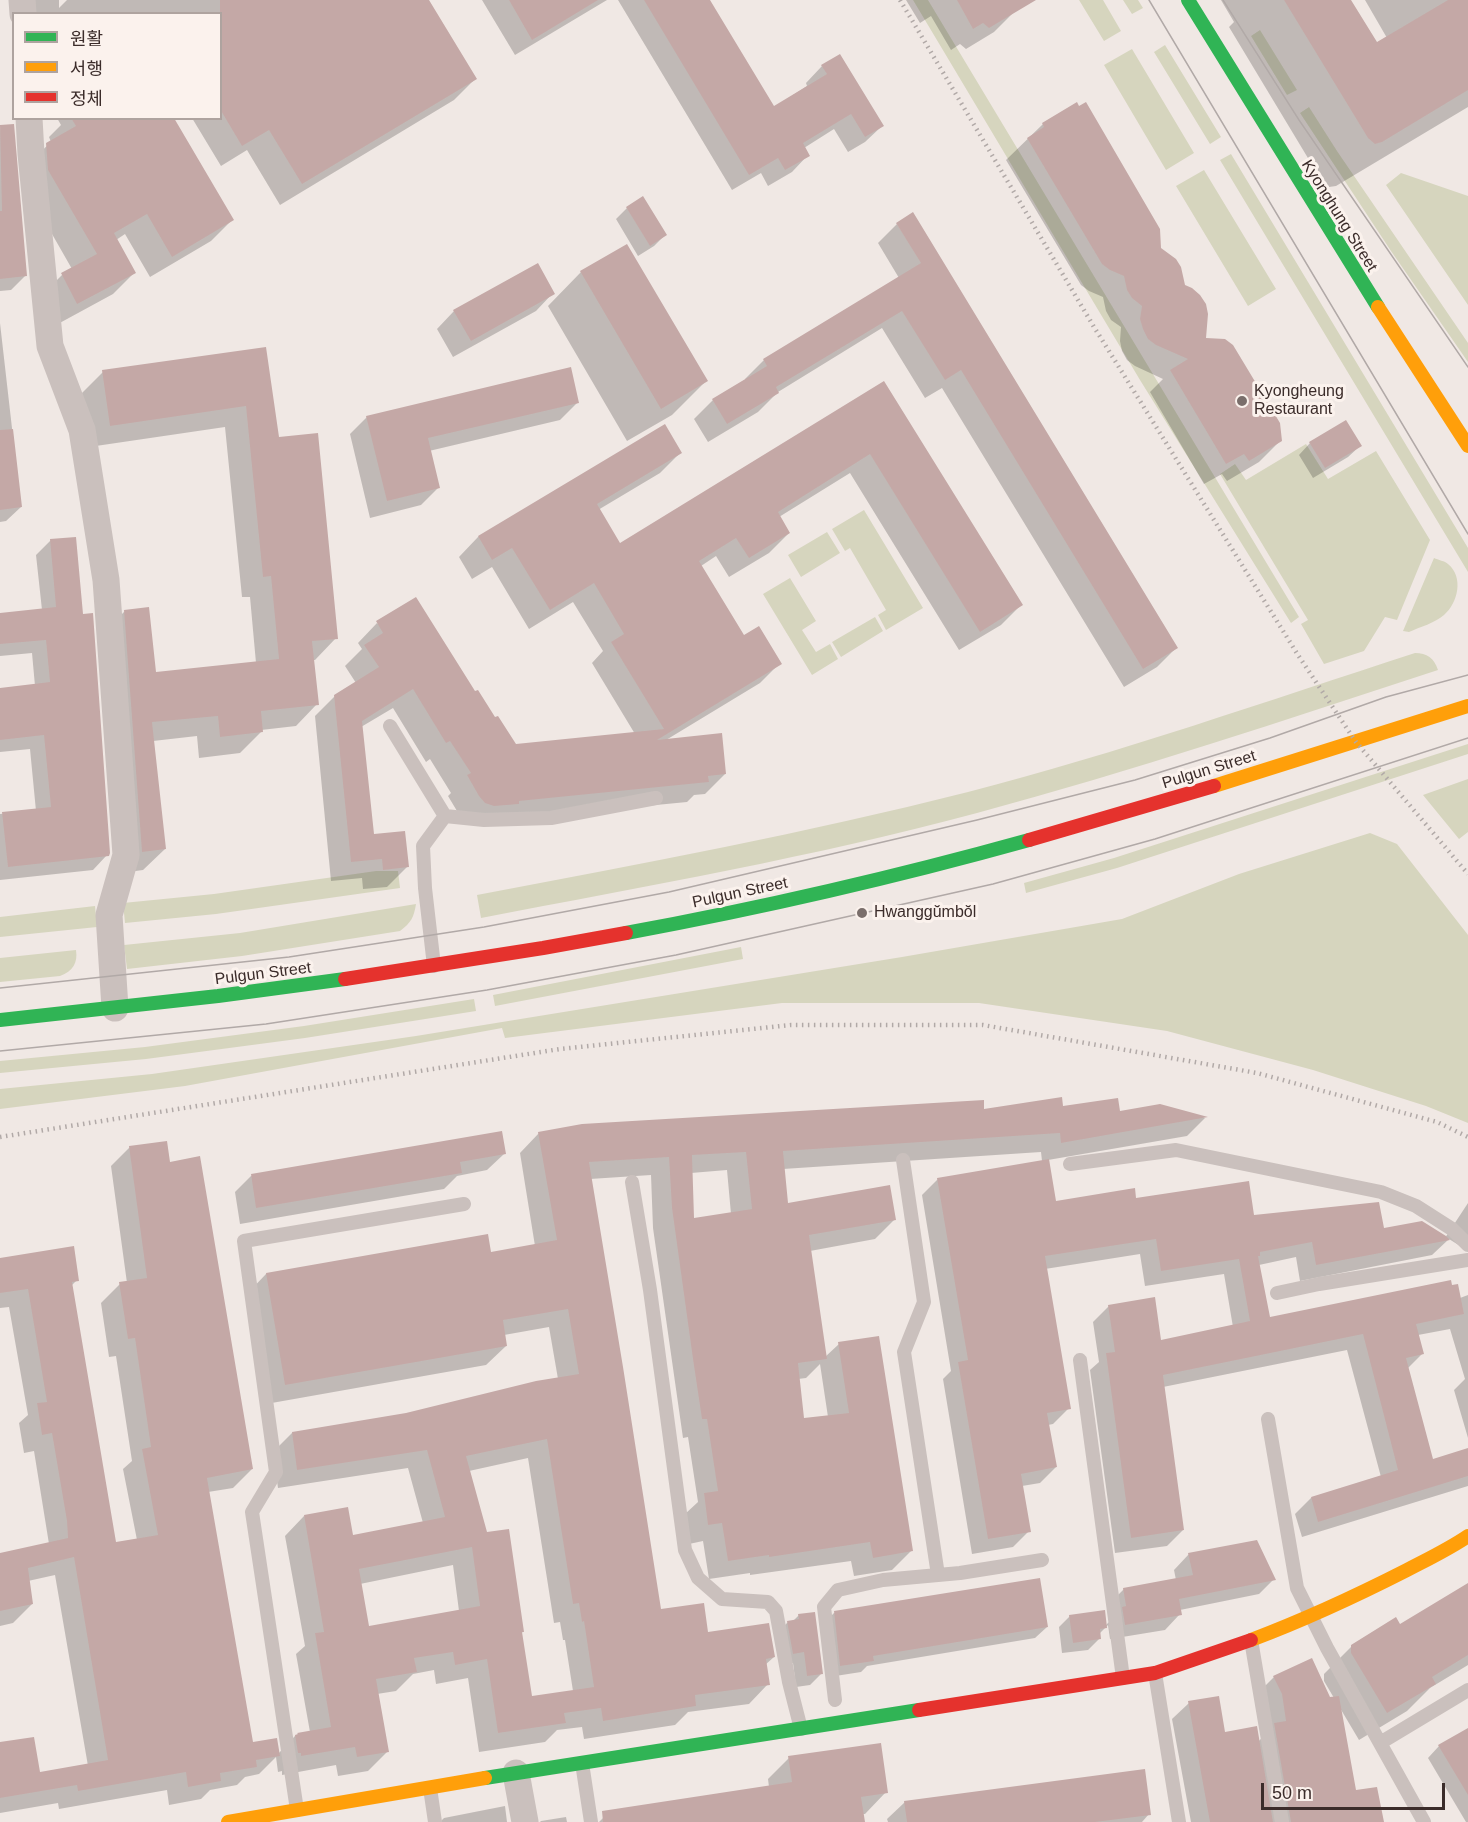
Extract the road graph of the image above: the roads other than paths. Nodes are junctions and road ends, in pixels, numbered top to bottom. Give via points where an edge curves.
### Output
1 (1188, 0) edge
2 (29, 120) edge
3 (1468, 446) edge
4 (1468, 706) edge
5 (390, 726) dead end
6 (656, 798) dead end
7 (445, 816) junction
8 (434, 966) junction
9 (115, 1008) junction
10 (0, 1020) edge
11 (903, 1160) dead end
12 (1070, 1164) dead end
13 (632, 1182) dead end
14 (464, 1204) dead end
15 (1468, 1245) edge
16 (1468, 1260) edge
17 (1277, 1293) dead end
18 (1080, 1360) dead end
19 (1268, 1419) dead end
20 (1468, 1536) edge
21 (1042, 1560) dead end
22 (938, 1575) junction
23 (1311, 1617) junction
24 (1251, 1640) junction
25 (1155, 1673) junction
26 (1123, 1678) junction
27 (1468, 1690) edge
28 (835, 1700) dead end
29 (801, 1729) junction
30 (1380, 1743) junction
31 (582, 1763) junction
32 (516, 1773) junction
33 (430, 1788) junction
34 (297, 1810) junction
35 (228, 1822) edge
36 (435, 1822) edge
37 (525, 1822) edge
38 (591, 1822) edge
39 (1179, 1822) edge
40 (1281, 1822) edge
41 (1424, 1822) edge

1 - 3 main road, Kyonghung Street via 1291,170
2 - 9 street via 50,346 82,430 106,580 126,855 109,915
4 - 8 main road, Pulgun Street via 1141,808 864,882 675,924
5 - 7 lane
6 - 7 lane via 551,818 484,820
7 - 8 lane via 423,846
8 - 9 main road, Pulgun Street
9 - 10 main road, Pulgun Street
11 - 22 lane via 924,1302 904,1352
12 - 15 lane via 1176,1150 1381,1191 1416,1206 1452,1229
13 - 29 lane via 685,1550 698,1578 722,1599 768,1602 776,1611
14 - 34 lane via 244,1241 276,1472 252,1512
16 - 17 lane
18 - 26 lane
19 - 23 lane via 1297,1588
20 - 23 main road
21 - 22 lane
22 - 28 lane via 884,1580 838,1590 824,1607
23 - 24 main road
23 - 30 lane
24 - 25 main road
24 - 40 lane
25 - 26 main road
25 - 39 lane
26 - 29 main road
27 - 30 lane
29 - 31 main road
30 - 41 lane
31 - 32 main road
31 - 38 lane
32 - 33 main road
32 - 37 street
33 - 34 main road
33 - 36 lane
34 - 35 main road

